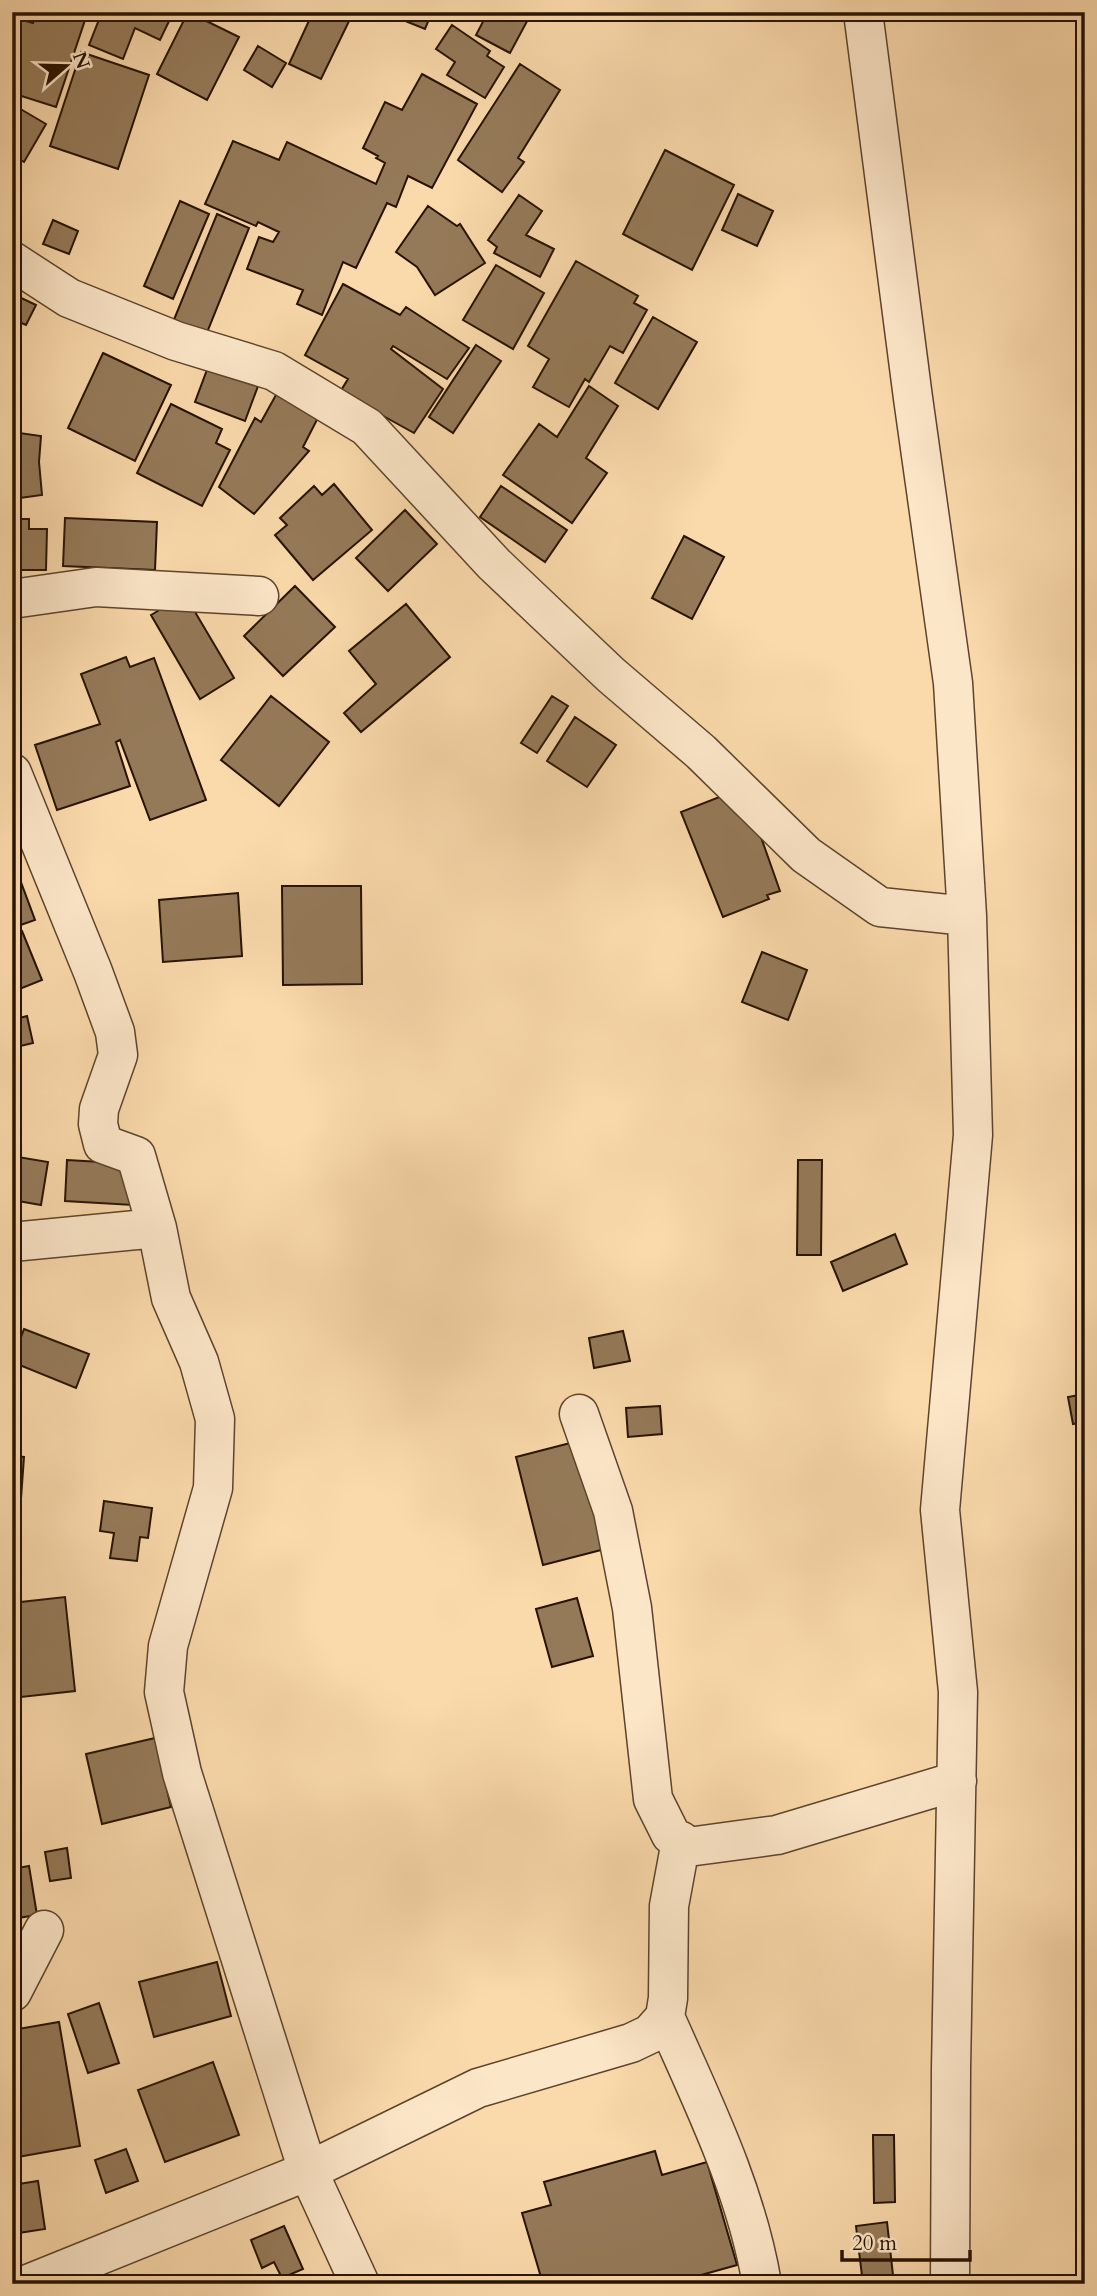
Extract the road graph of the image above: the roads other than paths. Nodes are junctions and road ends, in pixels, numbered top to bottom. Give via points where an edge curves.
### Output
1 (863, 12) edge
2 (12, 261) edge
3 (259, 596) dead end
4 (12, 599) edge
5 (12, 773) edge
6 (967, 916) junction
7 (157, 1228) junction
8 (12, 1242) edge
9 (579, 1413) dead end
10 (957, 1781) junction
11 (681, 1841) junction
12 (44, 1930) dead end
13 (12, 1992) edge
14 (664, 2017) junction
15 (951, 2069) junction
16 (307, 2171) junction
17 (75, 2276) edge
18 (28, 2284) edge
19 (360, 2284) edge
20 (762, 2284) edge
21 (950, 2284) edge
22 (973, 2284) edge

1 - 6 street via 953,683
2 - 6 street via 69,298 176,341 274,371 367,427 494,564 611,676 701,752 806,855 880,907
3 - 4 street via 96,587
5 - 7 street via 115,1032 118,1055 99,1109 103,1144 136,1156
6 - 10 street via 973,1135 940,1510 958,1692
7 - 8 street
7 - 16 street via 171,1298 199,1362 215,1419 213,1488 168,1647 164,1692 182,1773
9 - 11 street via 613,1511 632,1608 653,1799 671,1835
10 - 11 street via 777,1835 688,1847
10 - 15 street
11 - 14 street via 669,1906
12 - 13 street
14 - 16 street via 650,2034 631,2043 478,2088
14 - 20 street via 727,2157
15 - 21 street
15 - 22 street
16 - 17 street
16 - 19 street
17 - 18 street

